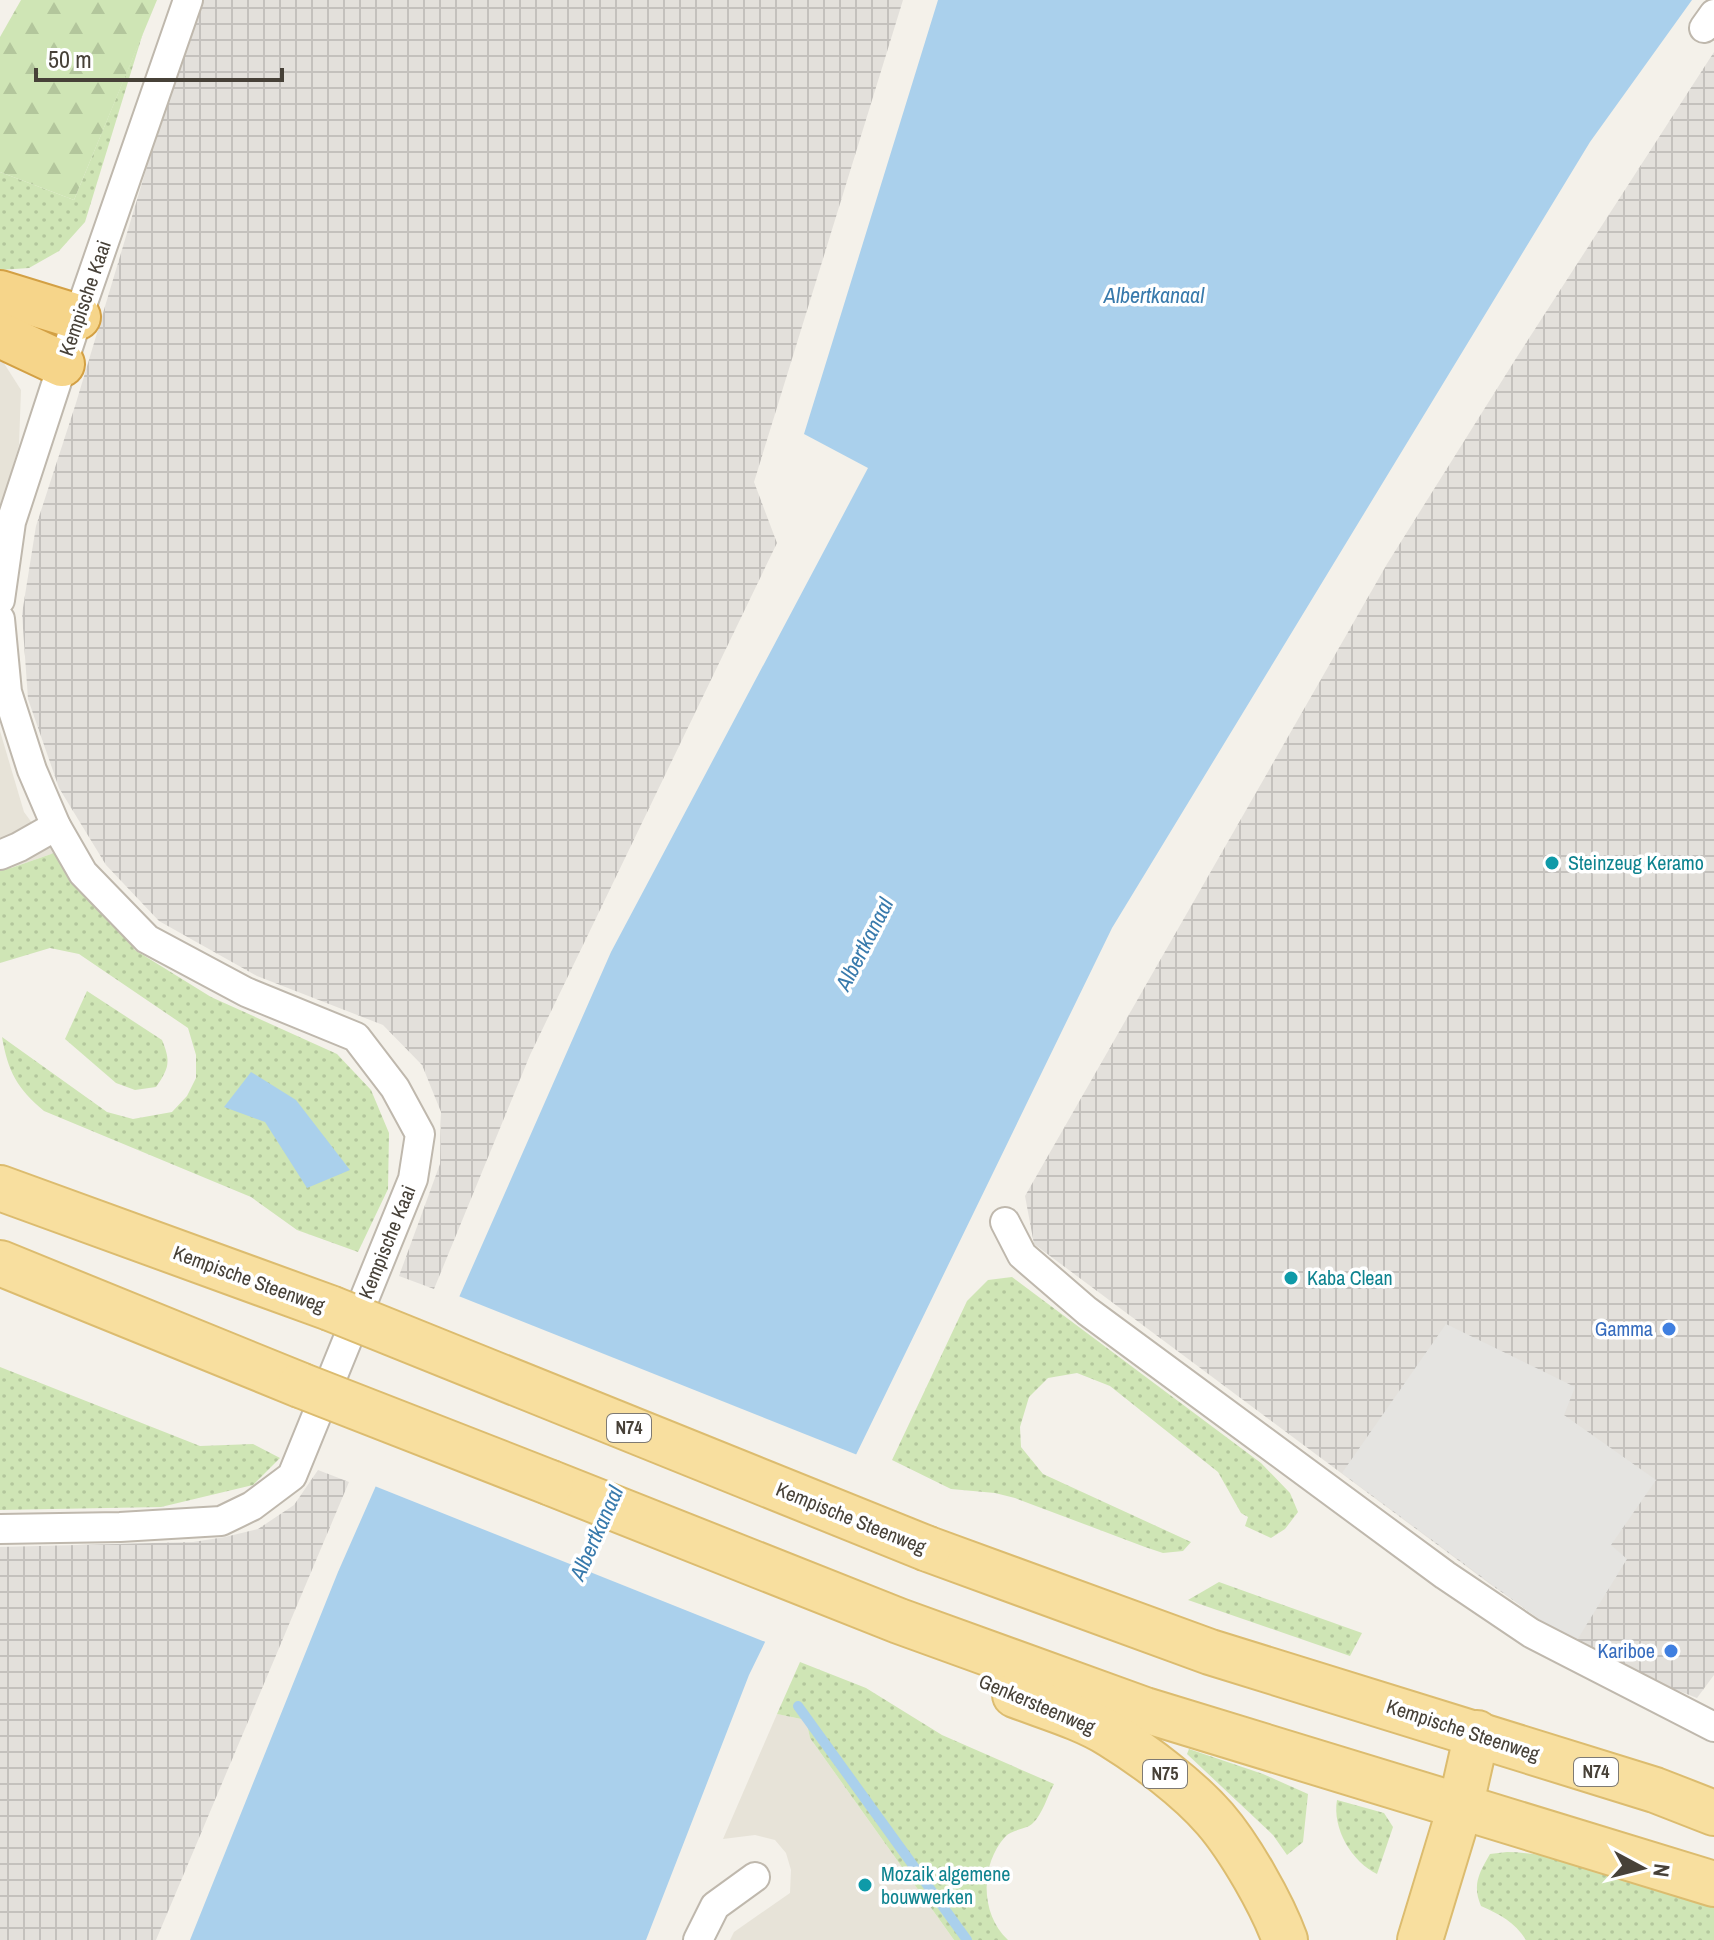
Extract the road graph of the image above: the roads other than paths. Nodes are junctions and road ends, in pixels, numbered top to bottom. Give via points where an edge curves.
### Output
1 (188, 0) edge
2 (0, 293) edge
3 (78, 317) junction
4 (0, 335) edge
5 (62, 364) junction
6 (0, 600) edge
7 (0, 619) edge
8 (56, 826) junction
9 (0, 855) edge
10 (0, 1188) edge
11 (1005, 1222) dead end
12 (0, 1263) edge
13 (0, 1529) edge
14 (899, 1621) junction
15 (1714, 1727) edge
16 (1477, 1733) junction
17 (1460, 1808) junction
18 (1714, 1813) edge
19 (755, 1877) dead end
20 (1714, 1884) edge
21 (698, 1940) edge
22 (1285, 1940) edge
23 (1420, 1940) edge

1 - 3 street, Kempische Kaai
2 - 3 highway
3 - 5 street, Kempische Kaai
4 - 5 highway
5 - 6 street, Kempische Kaai via 11,522
7 - 8 street, Kempische Kaai via 7,692
8 - 9 street
8 - 13 street, Kempische Kaai via 83,873 147,939 246,992 356,1037 395,1088 420,1134 413,1179 292,1476 221,1521
10 - 16 main road, Kempische Steenweg / N74, bridge via 330,1308 928,1549 1210,1652
11 - 15 street via 1022,1255 1087,1311 1445,1575 1531,1633
12 - 14 main road, bridge
14 - 17 main road via 1145,1710
14 - 22 main road, Genkersteenweg / N75 via 980,1683 1109,1733 1167,1775 1215,1819 1248,1868
16 - 17 main road
16 - 18 main road, Kempische Steenweg / N74
17 - 20 main road
17 - 23 main road
19 - 21 street via 715,1906

